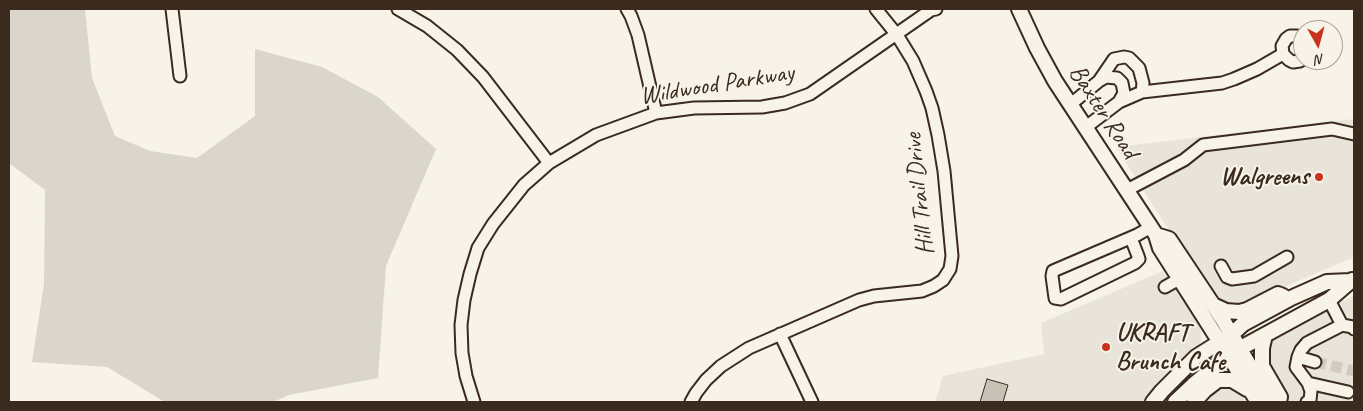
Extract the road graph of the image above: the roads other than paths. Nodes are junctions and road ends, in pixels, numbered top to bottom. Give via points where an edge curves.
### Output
1 (172, 9) edge
2 (398, 9) edge
3 (627, 9) edge
4 (876, 9) edge
5 (936, 9) edge
6 (1019, 9) edge
7 (897, 35) junction
8 (1293, 36) edge
9 (1283, 54) junction
10 (1293, 62) edge
11 (180, 76) dead end
12 (1098, 81) junction
13 (1142, 92) junction
14 (1119, 102) junction
15 (1071, 104) junction
16 (656, 113) junction
17 (1086, 127) junction
18 (1354, 134) edge
19 (549, 163) junction
20 (1127, 190) junction
21 (1154, 231) junction
22 (1131, 238) junction
23 (1287, 257) dead end
24 (1221, 266) dead end
25 (1179, 279) junction
26 (1352, 280) edge
27 (1165, 287) dead end
28 (1292, 298) junction
29 (1329, 300) junction
30 (1213, 305) junction
31 (1342, 325) junction
32 (1354, 329) edge
33 (780, 334) junction
34 (1265, 335) junction
35 (1225, 338) junction
36 (1234, 352) junction
37 (1298, 357) junction
38 (1315, 362) tunnel mouth
39 (1308, 382) junction
40 (1348, 392) dead end
41 (1254, 397) edge
42 (474, 402) edge
43 (691, 402) edge
44 (812, 402) edge
45 (1152, 402) edge
46 (1176, 402) edge
47 (1194, 402) edge
48 (1271, 402) edge
49 (1279, 402) edge
50 (1307, 402) edge

1 - 11 street
2 - 19 street via 428,26 457,50 483,77
3 - 16 street via 638,35
4 - 7 street, Hill Trail Drive
5 - 7 street, Wildwood Parkway
6 - 15 main road, Baxter Road via 1055,81
7 - 16 street, Wildwood Parkway via 810,94 785,103
7 - 33 street, Hill Trail Drive via 926,91 938,135 952,256 950,269 944,280 934,286 859,300
8 - 9 street via 1282,46
9 - 10 street
9 - 13 street via 1258,69 1222,83
12 - 13 street via 1114,59 1129,58 1139,68
12 - 14 street via 1112,76 1121,81 1124,93
12 - 15 street
13 - 14 street
14 - 17 street
15 - 17 main road, Baxter Road
16 - 19 street, Wildwood Parkway via 596,135
17 - 20 main road, Baxter Road
18 - 20 street via 1332,129 1203,145 1184,160
19 - 42 street, Wildwood Parkway via 524,185 478,248 461,325 462,353
20 - 21 main road, Baxter Road
21 - 22 street
21 - 25 main road, Baxter Road via 1160,248
21 - 30 main road, Baxter Road via 1169,239
22 - 22 street via 1053,271 1056,298 1135,263 1139,259
23 - 24 street via 1254,276 1232,279 1227,277
25 - 27 street
25 - 35 main road, Baxter Road
26 - 28 main road via 1326,282
26 - 29 main road
28 - 30 main road via 1278,294 1239,312
28 - 35 main road via 1243,324
29 - 31 street
29 - 34 main road
30 - 35 main road, Baxter Road
31 - 32 street
31 - 37 street via 1307,343
33 - 43 street, Hill Trail Drive via 721,366 706,380
33 - 44 street
34 - 36 main road
34 - 49 main road via 1262,366 1280,397
35 - 36 main road, Baxter Road
35 - 45 main road via 1196,357
36 - 41 main road, Baxter Road
36 - 46 main road
36 - 48 main road, Baxter Road
37 - 38 street
37 - 39 street via 1296,368
39 - 40 street
39 - 50 street via 1311,391
41 - 47 main road via 1232,380 1218,380

